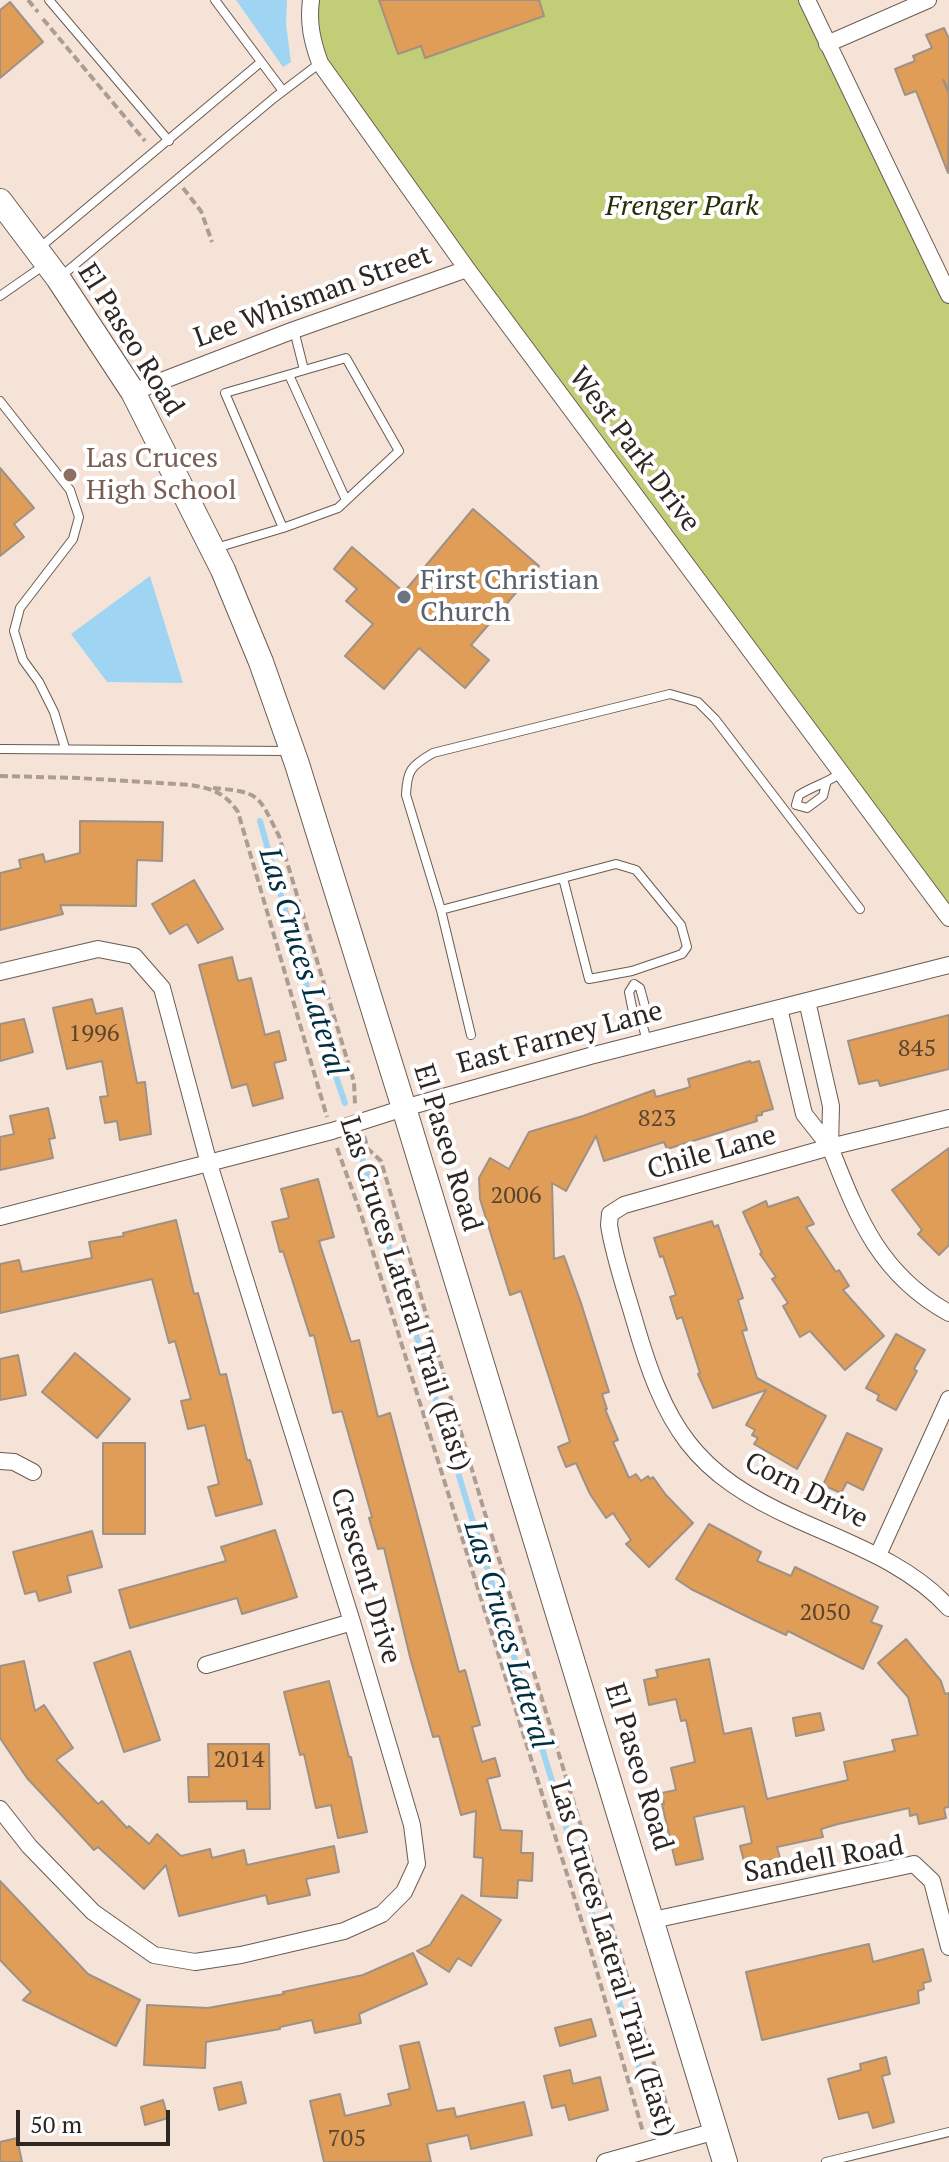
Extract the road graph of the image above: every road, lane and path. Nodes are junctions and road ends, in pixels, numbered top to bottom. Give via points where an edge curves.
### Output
1 (28, 0) edge
2 (49, 0) edge
3 (215, 0) edge
4 (311, 0) edge
5 (807, 0) edge
6 (928, 0) edge
7 (827, 44) junction
8 (261, 62) junction
9 (320, 63) junction
10 (283, 91) junction
11 (169, 141) junction
12 (154, 153) junction
13 (176, 179) junction
14 (0, 201) edge
15 (212, 242) dead end
16 (48, 264) junction
17 (467, 269) junction
18 (948, 291) edge
19 (0, 296) edge
20 (294, 330) junction
21 (304, 370) junction
22 (289, 375) junction
23 (133, 392) junction
24 (0, 401) edge
25 (346, 500) junction
26 (283, 528) junction
27 (212, 549) junction
28 (65, 748) junction
29 (0, 749) edge
30 (293, 752) junction
31 (841, 773) junction
32 (0, 776) edge
33 (826, 784) junction
34 (206, 787) junction
35 (796, 805) junction
36 (787, 812) junction
37 (563, 878) junction
38 (860, 909) dead end
39 (441, 910) junction
40 (949, 918) edge
41 (949, 965) edge
42 (632, 971) junction
43 (0, 972) edge
44 (807, 1001) junction
45 (779, 1008) junction
46 (471, 1035) dead end
47 (647, 1041) junction
48 (404, 1108) junction
49 (949, 1118) edge
50 (360, 1122) junction
51 (332, 1131) junction
52 (830, 1147) junction
53 (209, 1164) junction
54 (610, 1214) joint
55 (0, 1217) edge
56 (949, 1313) edge
57 (949, 1399) edge
58 (0, 1461) edge
59 (33, 1472) dead end
60 (878, 1555) junction
61 (949, 1608) edge
62 (352, 1622) junction
63 (206, 1665) dead end
64 (0, 1809) edge
65 (653, 1920) junction
66 (949, 1947) edge
67 (716, 2131) junction
68 (949, 2132) edge
69 (677, 2142) junction
70 (648, 2150) junction
71 (870, 2151) junction
72 (605, 2162) edge
73 (725, 2162) edge
74 (826, 2162) edge
75 (874, 2162) edge

1 - 12 path
2 - 11 lane
3 - 8 lane
4 - 9 street, West Park Drive via 311,38
5 - 7 street
6 - 7 street
7 - 18 street
8 - 10 lane
8 - 11 lane
9 - 10 lane
9 - 17 street, West Park Drive
10 - 13 lane
11 - 12 lane
12 - 16 lane
13 - 15 path via 201,211
13 - 16 lane
14 - 16 main road, El Paseo Road
16 - 19 lane
16 - 23 main road, El Paseo Road
17 - 20 street, Lee Whisman Street
17 - 31 street, West Park Drive
20 - 21 lane
20 - 23 street, Lee Whisman Street
21 - 22 lane
21 - 25 lane via 346,358 399,451
22 - 25 lane
22 - 26 lane via 225,393
23 - 27 main road, El Paseo Road
24 - 28 lane via 70,490 79,517 73,539 20,608 14,631 23,660 54,712
25 - 26 lane via 338,508
26 - 27 lane
27 - 30 main road, El Paseo Road
28 - 29 lane
28 - 30 lane
30 - 48 main road, El Paseo Road
31 - 33 lane
31 - 40 street, West Park Drive
32 - 34 path
33 - 35 lane via 799,795
33 - 35 lane via 823,796 807,808
34 - 50 path via 249,792 259,799 279,836 354,1082
34 - 51 path, Las Cruces Lateral Trail (East) via 225,796 238,812
35 - 36 lane
36 - 38 lane
36 - 39 lane via 715,719 698,702 670,694 433,753 407,776 406,795
37 - 39 lane
37 - 42 lane via 589,979
37 - 42 lane via 616,864 636,870 681,925 687,947 682,954
39 - 46 lane
41 - 44 street, East Farney Lane
42 - 47 lane via 647,1014 642,1023
43 - 53 street, Crescent Drive via 98,949 134,956 162,988
44 - 45 street, East Farney Lane
44 - 52 street via 831,1106
45 - 47 street, East Farney Lane
45 - 52 street via 804,1114
47 - 48 street, East Farney Lane
48 - 50 street, East Farney Lane
48 - 65 main road, El Paseo Road
49 - 52 street, Chile Lane
50 - 51 street, East Farney Lane
50 - 69 path via 368,1149 381,1161
51 - 53 street, East Farney Lane
51 - 70 path, Las Cruces Lateral Trail (East) via 591,1951
52 - 54 street, Chile Lane via 624,1205
52 - 56 street via 867,1234 890,1268
53 - 55 street, East Farney Lane
53 - 62 street, Crescent Drive
54 - 60 street, Corn Drive via 611,1240 649,1371 686,1442 727,1482 757,1501
57 - 60 street
58 - 59 street
60 - 61 street, Corn Drive
62 - 63 street
62 - 64 street, Crescent Drive via 412,1825 417,1864 404,1892 382,1914 344,1931 241,1955 195,1962 154,1955 93,1912
65 - 66 street, Sandell Road via 914,1864 932,1881
65 - 67 main road, El Paseo Road
67 - 69 street
67 - 73 main road, El Paseo Road
68 - 71 lane
69 - 70 street
70 - 72 street
71 - 74 lane
71 - 75 lane

